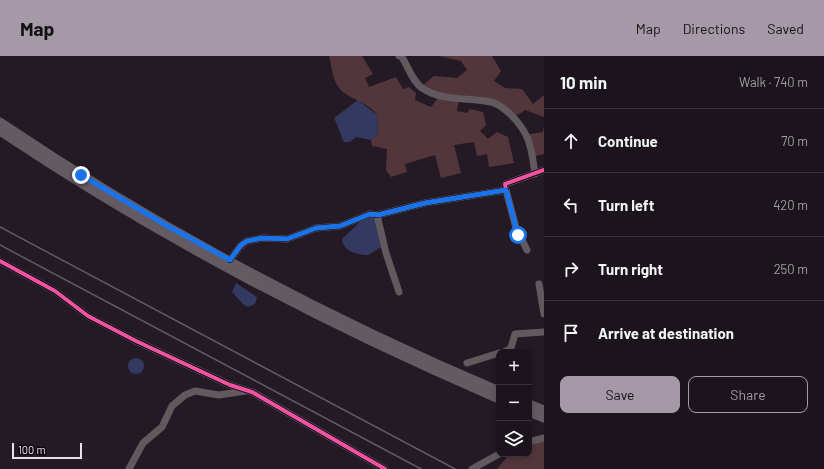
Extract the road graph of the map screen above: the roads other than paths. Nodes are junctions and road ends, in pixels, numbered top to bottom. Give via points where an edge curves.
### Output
1 (399, 56) edge
2 (0, 122) edge
3 (0, 131) edge
4 (544, 170) edge
5 (535, 174) junction
6 (506, 190) junction
7 (378, 215) junction
8 (527, 250) dead end
9 (230, 260) junction
10 (0, 261) edge
11 (539, 284) dead end
12 (399, 292) dead end
13 (544, 314) edge
14 (544, 332) edge
15 (510, 349) edge
16 (496, 354) edge
17 (467, 363) dead end
18 (248, 390) junction
19 (496, 390) edge
20 (496, 398) edge
21 (532, 405) edge
22 (544, 410) edge
23 (532, 413) edge
24 (544, 418) edge
25 (544, 438) edge
26 (532, 441) edge
27 (496, 456) edge
28 (129, 469) edge
29 (385, 469) edge
30 (472, 469) edge

1 - 5 street via 421,88 440,97 491,102 505,111 526,134
2 - 9 main road via 128,204
3 - 20 main road via 149,224 288,300 389,350
4 - 5 street
5 - 6 street via 505,184
6 - 7 street via 425,203
6 - 8 street via 516,228
7 - 9 street via 370,214 340,226 316,228 287,239 262,238 247,241
7 - 12 street via 386,253
9 - 19 main road via 385,341
10 - 18 street via 55,291 88,316 136,341 230,385
11 - 13 street
14 - 15 street via 515,334
16 - 17 street
18 - 28 street via 218,395 196,391 185,395 172,406 162,427 143,443
18 - 29 street
21 - 22 main road
23 - 24 main road
25 - 26 street
27 - 30 street

